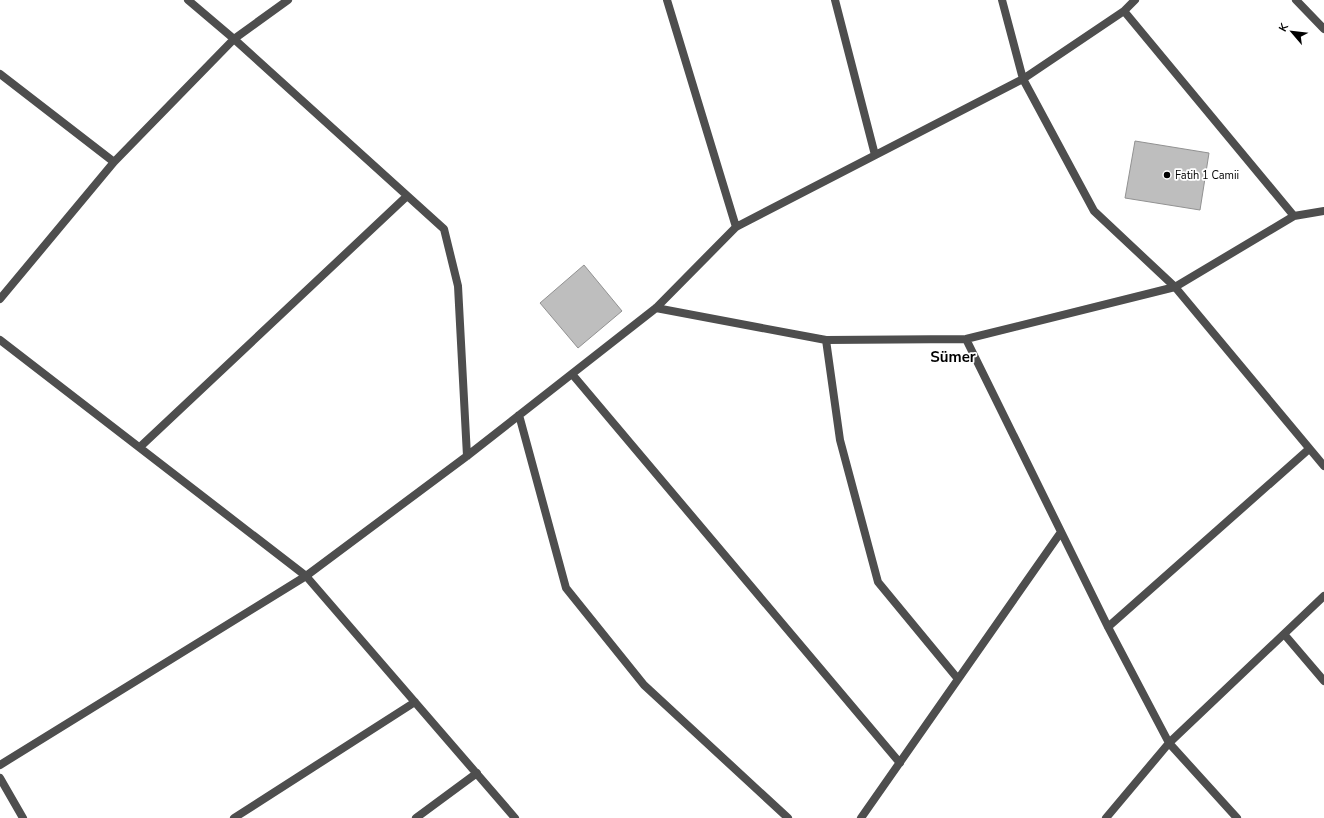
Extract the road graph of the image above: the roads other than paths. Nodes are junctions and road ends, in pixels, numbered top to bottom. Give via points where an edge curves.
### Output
1 (188, 0) edge
2 (288, 0) edge
3 (667, 0) edge
4 (835, 0) edge
5 (1002, 0) edge
6 (1135, 0) edge
7 (1296, 0) edge
8 (1124, 11) junction
9 (1324, 28) edge
10 (234, 39) junction
11 (0, 74) edge
12 (1023, 79) junction
13 (875, 155) junction
14 (114, 162) junction
15 (407, 196) junction
16 (1324, 212) edge
17 (1294, 216) junction
18 (736, 227) junction
19 (1175, 287) junction
20 (0, 299) edge
21 (656, 308) junction
22 (966, 339) junction
23 (0, 340) edge
24 (826, 340) junction
25 (572, 374) junction
26 (519, 415) junction
27 (140, 447) junction
28 (1309, 449) junction
29 (467, 456) junction
30 (1324, 466) edge
31 (1061, 532) junction
32 (306, 576) junction
33 (1324, 596) edge
34 (1108, 627) junction
35 (1284, 634) junction
36 (958, 679) junction
37 (1324, 681) edge
38 (415, 702) junction
39 (1169, 743) junction
40 (900, 763) junction
41 (0, 765) edge
42 (477, 773) junction
43 (0, 778) edge
44 (23, 818) edge
45 (234, 818) edge
46 (416, 818) edge
47 (515, 818) edge
48 (788, 818) edge
49 (861, 818) edge
50 (1106, 818) edge
51 (1237, 818) edge

1 - 10 street
2 - 10 street
3 - 18 street
4 - 13 street
5 - 12 street
6 - 8 street
7 - 9 street
8 - 12 street
8 - 17 street
10 - 14 street
10 - 15 street
11 - 14 street
12 - 13 street
12 - 19 street via 1094,211
13 - 18 street
14 - 20 street
15 - 27 street
15 - 29 street via 444,229 458,286
16 - 17 street
17 - 19 street
18 - 21 street
19 - 22 street
19 - 28 street
21 - 24 street
21 - 25 street
22 - 24 street
22 - 31 street
23 - 27 street
24 - 36 street via 840,440 878,582
25 - 26 street
25 - 40 street
26 - 29 street
26 - 48 street via 566,588 644,684
27 - 32 street
28 - 30 street
28 - 34 street
29 - 32 street
31 - 34 street
31 - 36 street
32 - 38 street
32 - 41 street
33 - 35 street
34 - 39 street
35 - 37 street
35 - 39 street
36 - 40 street
38 - 42 street
38 - 45 street
39 - 50 street
39 - 51 street
40 - 49 street
42 - 46 street
42 - 47 street
43 - 44 street

